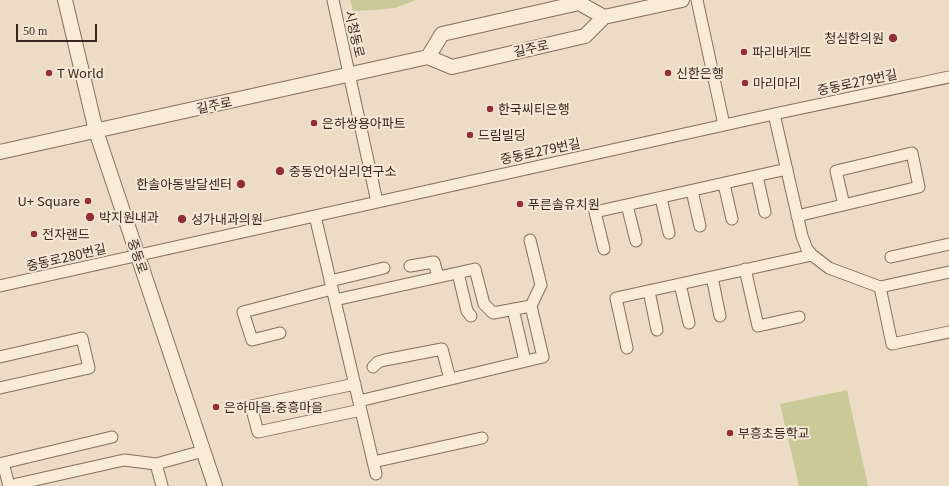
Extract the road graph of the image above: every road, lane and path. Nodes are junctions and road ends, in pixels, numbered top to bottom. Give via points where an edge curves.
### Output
1 (65, 0) edge
2 (333, 0) edge
3 (682, 0) edge
4 (697, 0) edge
5 (604, 17) junction
6 (428, 57) junction
7 (350, 75) junction
8 (949, 77) edge
9 (774, 114) junction
10 (724, 125) junction
11 (96, 131) junction
12 (0, 152) edge
13 (787, 169) junction
14 (757, 176) junction
15 (724, 184) junction
16 (692, 191) junction
17 (661, 198) junction
18 (377, 202) junction
19 (628, 205) junction
20 (844, 205) junction
21 (765, 212) dead end
22 (315, 216) junction
23 (797, 216) junction
24 (732, 219) dead end
25 (700, 226) dead end
26 (669, 232) dead end
27 (530, 240) dead end
28 (636, 241) dead end
29 (949, 244) edge
30 (604, 249) dead end
31 (138, 255) junction
32 (812, 255) junction
33 (892, 257) dead end
34 (410, 266) dead end
35 (384, 268) dead end
36 (745, 269) junction
37 (949, 272) edge
38 (458, 273) junction
39 (438, 277) junction
40 (712, 277) junction
41 (680, 284) junction
42 (0, 286) edge
43 (880, 287) junction
44 (332, 290) junction
45 (649, 291) junction
46 (531, 306) junction
47 (513, 309) junction
48 (471, 316) dead end
49 (720, 316) dead end
50 (799, 317) dead end
51 (689, 323) dead end
52 (657, 330) dead end
53 (949, 332) edge
54 (280, 333) dead end
55 (627, 348) dead end
56 (0, 357) edge
57 (525, 361) junction
58 (373, 367) dead end
59 (450, 379) junction
60 (355, 384) junction
61 (0, 388) edge
62 (360, 406) junction
63 (112, 438) dead end
64 (482, 438) dead end
65 (203, 451) junction
66 (373, 462) junction
67 (156, 464) junction
68 (376, 474) dead end
69 (9, 486) edge
70 (162, 486) edge
71 (215, 486) edge

1 - 11 street, 중동로
2 - 7 street, 시청동로
3 - 5 street
4 - 10 street
5 - 6 street, 길주로 via 585,36 452,67
5 - 6 street via 579,3 565,6 442,34
6 - 7 street, 길주로
7 - 11 street, 길주로
7 - 18 street, 시청동로
8 - 9 street, 중동로279번길
9 - 10 street, 중동로279번길
9 - 13 street
10 - 18 street, 중동로279번길
11 - 12 street, 길주로
11 - 31 street, 중동로
13 - 14 street
13 - 23 street
14 - 15 street
14 - 21 street
15 - 16 street
15 - 24 street
16 - 17 street
16 - 25 street
17 - 19 street
17 - 26 street
18 - 22 street, 중동로279번길
19 - 28 street
19 - 30 street via 595,212
20 - 20 street via 919,187 912,153 836,171
20 - 23 street
22 - 31 street, 중동로279번길
22 - 44 street
23 - 32 street via 802,236
27 - 46 street via 541,285
29 - 33 street
31 - 42 street, 중동로280번길
31 - 65 street, 중동로
32 - 36 street
32 - 43 street via 829,268
34 - 39 street via 434,262
35 - 44 street
36 - 40 street
36 - 50 street via 758,326
37 - 43 street
38 - 39 street
38 - 47 street via 475,269 484,304 492,313
38 - 48 street via 466,311
39 - 44 street
40 - 41 street
40 - 49 street
41 - 45 street
41 - 51 street
43 - 53 street via 892,344
44 - 54 street via 244,312 252,340
44 - 60 street
45 - 52 street
45 - 55 street via 616,298
46 - 47 street
46 - 57 street via 543,357
47 - 57 street
56 - 61 street via 82,338 89,368
57 - 59 street
58 - 59 street via 378,362 442,349
59 - 62 street
60 - 62 street
60 - 62 street via 251,406 258,432
62 - 66 street
63 - 69 street via 4,463
64 - 66 street
65 - 67 street
65 - 71 street, 중동로
66 - 68 street
67 - 69 street via 124,460
67 - 70 street

